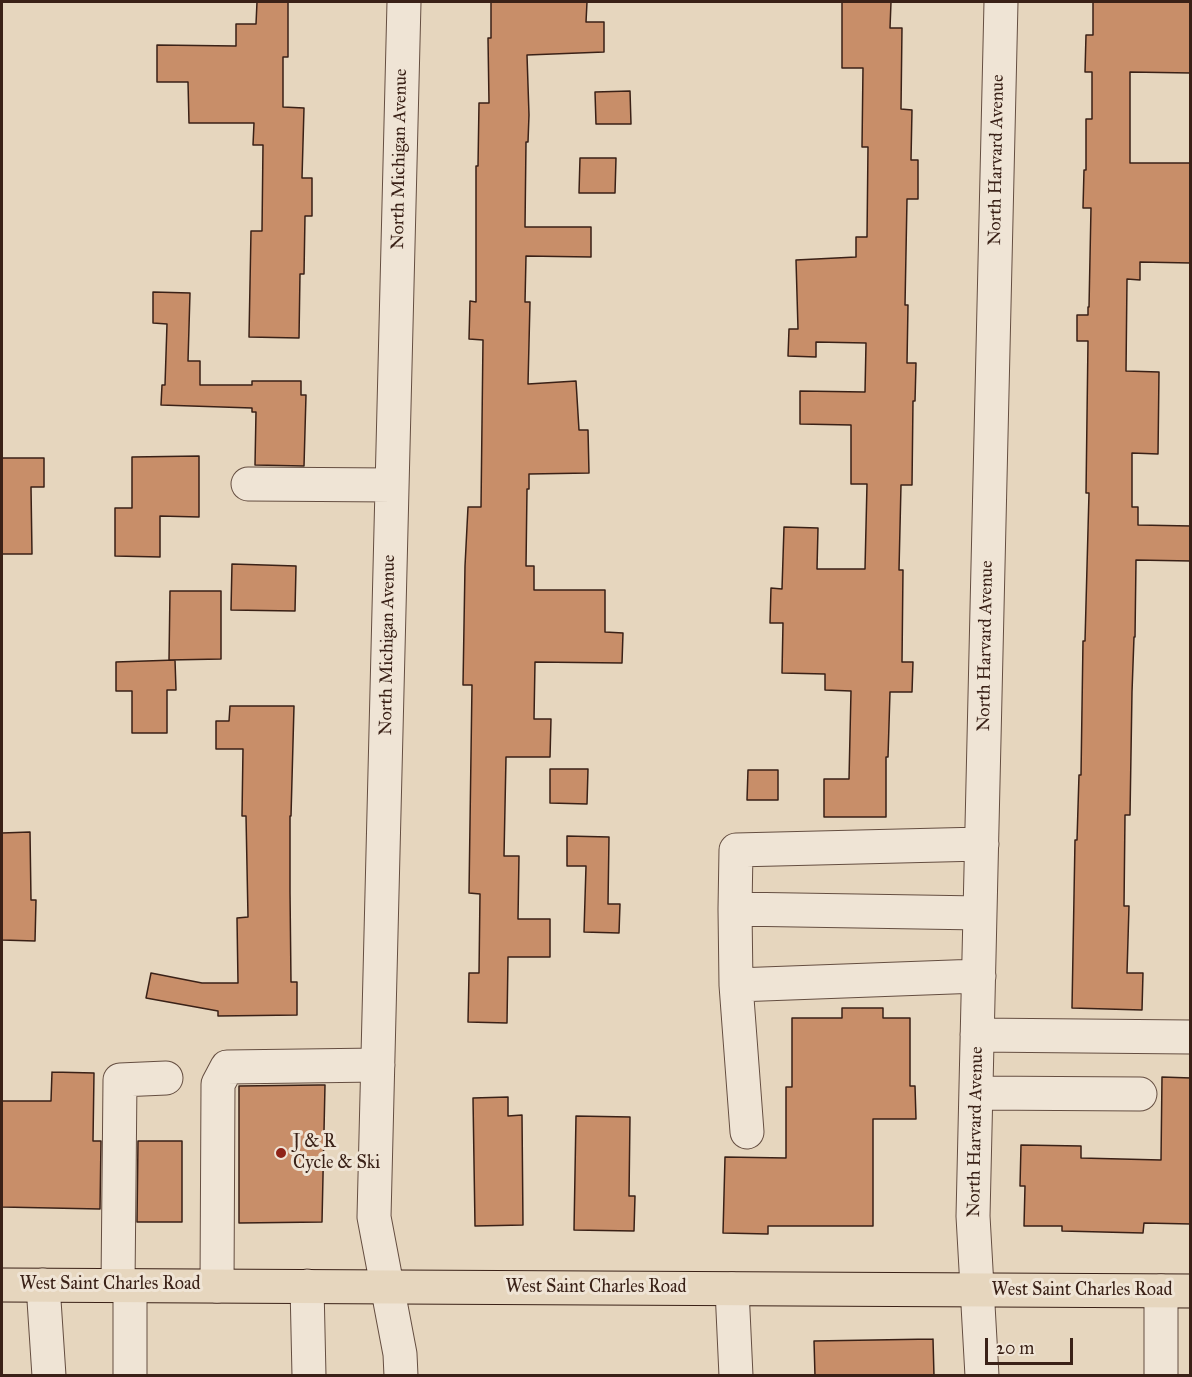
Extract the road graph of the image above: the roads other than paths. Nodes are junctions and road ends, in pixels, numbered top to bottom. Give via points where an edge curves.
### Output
1 (404, 2) edge
2 (1001, 2) edge
3 (248, 484) dead end
4 (392, 485) junction
5 (982, 844) junction
6 (735, 909) junction
7 (980, 913) junction
8 (979, 976) junction
9 (736, 985) junction
10 (977, 1035) junction
11 (1191, 1038) edge
12 (378, 1065) junction
13 (166, 1078) dead end
14 (976, 1093) junction
15 (1140, 1094) dead end
16 (747, 1132) dead end
17 (2, 1285) edge
18 (43, 1285) junction
19 (124, 1286) junction
20 (217, 1286) junction
21 (307, 1286) junction
22 (387, 1287) junction
23 (732, 1289) junction
24 (978, 1290) junction
25 (1176, 1291) edge
26 (49, 1376) edge
27 (130, 1376) edge
28 (309, 1376) edge
29 (401, 1376) edge
30 (736, 1376) edge
31 (982, 1376) edge
32 (1161, 1376) edge

1 - 4 street, North Michigan Avenue
2 - 5 street, North Harvard Avenue
3 - 4 street
4 - 12 street, North Michigan Avenue
5 - 6 street via 736,850
5 - 7 street, North Harvard Avenue
6 - 7 street
6 - 9 street
7 - 8 street, North Harvard Avenue
8 - 9 street
8 - 10 street, North Harvard Avenue
9 - 16 street
10 - 11 street
10 - 14 street, North Harvard Avenue
12 - 20 street via 227,1068 218,1084
12 - 22 street, North Michigan Avenue via 374,1217
13 - 19 street via 120,1080
14 - 15 street
14 - 24 street, North Harvard Avenue via 973,1216
17 - 18 main road, West Saint Charles Road
18 - 19 main road, West Saint Charles Road
18 - 26 street
19 - 20 main road, West Saint Charles Road
19 - 27 street
20 - 21 main road, West Saint Charles Road
21 - 22 main road, West Saint Charles Road
21 - 28 street
22 - 23 main road, West Saint Charles Road
22 - 29 street, North Michigan Avenue
23 - 24 main road, West Saint Charles Road
23 - 30 street
24 - 25 main road, West Saint Charles Road
24 - 31 street, North Harvard Avenue
25 - 32 street

